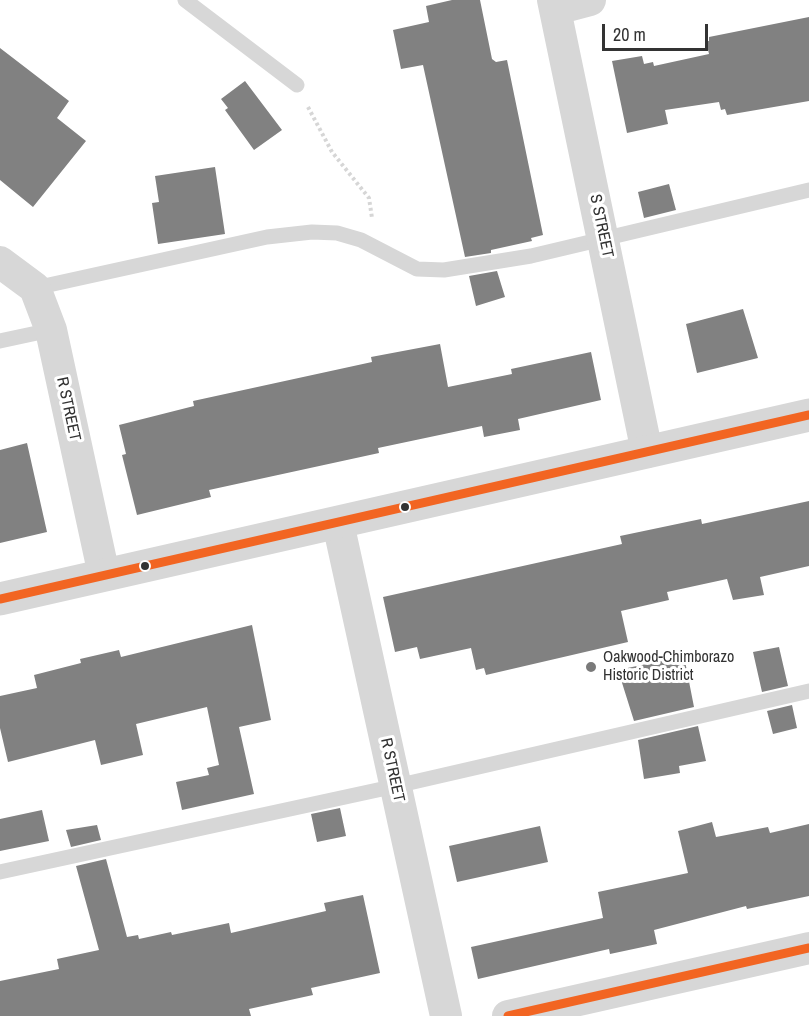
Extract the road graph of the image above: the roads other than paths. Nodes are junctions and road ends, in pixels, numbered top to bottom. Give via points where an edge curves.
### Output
1 (185, 0) edge
2 (590, 0) edge
3 (554, 4) edge
4 (297, 85) road end
5 (809, 190) edge
6 (603, 237) junction
7 (0, 262) edge
8 (35, 288) junction
9 (51, 330) junction
10 (0, 340) edge
11 (809, 415) edge
12 (647, 452) junction
13 (338, 523) junction
14 (104, 574) junction
15 (0, 599) edge
16 (809, 692) edge
17 (396, 786) junction
18 (0, 872) edge
19 (809, 948) edge
20 (446, 1016) edge
21 (508, 1016) edge

1 - 4 lane
2 - 3 street
3 - 6 street, S STREET
5 - 6 lane
6 - 8 lane via 531,256 444,270 417,269 361,240 312,231 267,237
6 - 12 street, S STREET
7 - 8 street
8 - 9 street, R STREET
9 - 10 lane
9 - 14 street, R STREET
11 - 12 street
12 - 13 street
13 - 14 street
13 - 17 street, R STREET
14 - 15 street
16 - 17 lane
17 - 18 lane
17 - 20 street, R STREET
19 - 21 street

